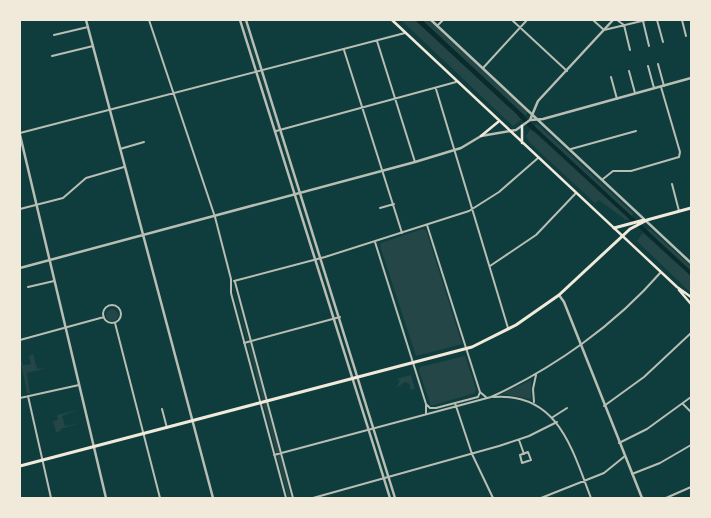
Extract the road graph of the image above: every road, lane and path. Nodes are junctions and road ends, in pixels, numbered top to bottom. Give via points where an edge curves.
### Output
1 (86, 20) edge
2 (149, 20) edge
3 (240, 20) edge
4 (246, 20) edge
5 (392, 20) edge
6 (431, 20) edge
7 (443, 20) edge
8 (512, 20) edge
9 (527, 20) edge
10 (593, 20) edge
11 (615, 20) edge
12 (644, 20) edge
13 (658, 20) edge
14 (682, 20) edge
15 (624, 25) junction
16 (437, 26) junction
17 (88, 27) junction
18 (520, 28) junction
19 (604, 30) junction
20 (405, 33) junction
21 (54, 36) dead end
22 (686, 36) dead end
23 (377, 41) junction
24 (663, 42) dead end
25 (93, 46) junction
26 (649, 46) dead end
27 (344, 50) junction
28 (630, 50) dead end
29 (52, 56) dead end
30 (658, 64) dead end
31 (648, 66) dead end
32 (483, 68) junction
33 (263, 70) junction
34 (567, 70) junction
35 (629, 71) dead end
36 (258, 72) junction
37 (611, 76) dead end
38 (691, 78) edge
39 (456, 82) junction
40 (662, 86) junction
41 (654, 88) junction
42 (436, 89) junction
43 (174, 94) junction
44 (635, 94) junction
45 (616, 99) junction
46 (395, 100) junction
47 (363, 108) junction
48 (110, 110) junction
49 (531, 113) junction
50 (530, 120) junction
51 (539, 120) junction
52 (498, 122) junction
53 (522, 126) junction
54 (281, 130) junction
55 (509, 131) junction
56 (636, 131) dead end
57 (276, 132) junction
58 (20, 134) edge
59 (481, 136) junction
60 (144, 142) dead end
61 (523, 144) junction
62 (120, 149) junction
63 (571, 149) junction
64 (455, 150) junction
65 (538, 158) junction
66 (415, 162) junction
67 (125, 167) junction
68 (383, 171) junction
69 (603, 179) junction
70 (672, 184) dead end
71 (576, 193) junction
72 (301, 194) junction
73 (296, 195) junction
74 (394, 204) junction
75 (36, 206) junction
76 (380, 208) dead end
77 (691, 208) edge
78 (20, 209) edge
79 (473, 210) junction
80 (679, 211) junction
81 (215, 217) junction
82 (644, 221) junction
83 (427, 225) junction
84 (614, 228) junction
85 (402, 233) junction
86 (622, 235) junction
87 (143, 236) junction
88 (375, 242) junction
89 (321, 258) junction
90 (49, 260) junction
91 (316, 260) junction
92 (691, 263) edge
93 (490, 266) junction
94 (20, 268) edge
95 (661, 272) junction
96 (233, 280) junction
97 (54, 281) junction
98 (677, 287) junction
99 (28, 288) dead end
100 (559, 295) junction
101 (691, 297) edge
102 (691, 304) edge
103 (104, 317) junction
104 (340, 318) junction
105 (334, 319) junction
106 (115, 323) junction
107 (66, 328) junction
108 (508, 330) junction
109 (691, 332) edge
110 (20, 340) edge
111 (251, 341) junction
112 (244, 343) junction
113 (580, 344) junction
114 (466, 349) junction
115 (414, 364) junction
116 (537, 374) junction
117 (358, 379) junction
118 (353, 380) junction
119 (79, 385) junction
120 (480, 392) junction
121 (28, 396) junction
122 (491, 397) junction
123 (691, 397) edge
124 (20, 398) edge
125 (487, 398) junction
126 (268, 402) junction
127 (534, 402) junction
128 (261, 404) junction
129 (426, 404) junction
130 (455, 404) junction
131 (683, 404) junction
132 (604, 406) junction
133 (567, 408) dead end
134 (162, 409) dead end
135 (691, 412) edge
136 (425, 414) junction
137 (553, 417) junction
138 (192, 422) junction
139 (557, 422) junction
140 (167, 428) junction
141 (374, 428) junction
142 (369, 429) junction
143 (144, 434) junction
144 (519, 440) junction
145 (619, 442) junction
146 (691, 445) edge
147 (94, 447) junction
148 (282, 453) junction
149 (472, 454) junction
150 (524, 454) junction
151 (274, 455) junction
152 (625, 456) junction
153 (42, 461) junction
154 (20, 466) edge
155 (632, 474) junction
156 (389, 477) junction
157 (385, 478) junction
158 (584, 482) junction
159 (691, 487) edge
160 (51, 498) edge
161 (106, 498) edge
162 (160, 498) edge
163 (213, 498) edge
164 (286, 498) edge
165 (293, 498) edge
166 (313, 498) edge
167 (390, 498) edge
168 (395, 498) edge
169 (493, 498) edge
170 (541, 498) edge
171 (591, 498) edge
172 (642, 498) edge
173 (666, 498) edge

1 - 17 street
2 - 43 street
3 - 36 street
4 - 33 street
5 - 20 main road
6 - 16 street
7 - 16 street
8 - 18 street
9 - 18 street
10 - 19 street
11 - 15 street
11 - 19 street
12 - 15 street
12 - 26 street
13 - 24 street
14 - 22 street
15 - 19 street
15 - 28 street
16 - 32 street
17 - 21 street
17 - 25 street
18 - 32 street
18 - 34 street
19 - 34 street
20 - 23 street
20 - 39 main road
23 - 27 street
23 - 46 street
25 - 29 street
25 - 48 street
27 - 33 street
27 - 47 street
30 - 40 street
31 - 41 street
32 - 49 street
33 - 36 street
33 - 54 street
34 - 49 street
35 - 44 street
36 - 43 street
36 - 57 street
37 - 45 street
38 - 40 street
39 - 42 street
39 - 52 main road
40 - 41 street
40 - 69 street via 679,157 631,170 613,171
41 - 44 street
42 - 46 street
42 - 64 street
43 - 48 street
43 - 81 street
44 - 45 street
45 - 51 street
46 - 47 street
46 - 66 street
47 - 54 street
47 - 68 street
48 - 58 street
48 - 62 street
49 - 50 street
49 - 51 street
50 - 51 street
50 - 53 street
51 - 63 street
52 - 55 main road
52 - 59 main road
53 - 55 street
53 - 61 main road
54 - 57 street
54 - 72 street
55 - 59 street
55 - 61 main road
56 - 63 street
57 - 73 street
58 - 75 street
59 - 64 street
60 - 62 street
61 - 65 main road
62 - 67 street
63 - 69 street
64 - 66 street
64 - 79 street
65 - 71 main road
65 - 79 street
66 - 68 street
67 - 75 street via 86,178 63,198
67 - 87 street
68 - 72 street
68 - 74 street
69 - 82 street
70 - 80 street
71 - 84 main road
71 - 93 street via 536,235
72 - 73 street
72 - 89 street
73 - 81 street
73 - 91 street
74 - 76 street
74 - 85 street
75 - 78 street
75 - 90 street
77 - 80 main road
79 - 83 street
79 - 93 street
80 - 82 main road
81 - 87 street
81 - 96 street
82 - 84 main road
82 - 86 main road
82 - 92 street
83 - 85 street
83 - 114 street
84 - 86 main road
85 - 88 street
86 - 95 main road
86 - 100 main road
87 - 90 street
87 - 138 street
88 - 89 street
88 - 115 street
89 - 91 street
89 - 104 street
90 - 94 street
90 - 97 street
91 - 96 street
91 - 105 street
93 - 108 street
95 - 98 main road
95 - 113 street via 612,321
96 - 111 street
96 - 112 street via 230,291
97 - 99 street
97 - 107 street
98 - 101 main road
98 - 102 main road
100 - 108 main road
100 - 113 street
103 - 106 street via 107,322
103 - 106 street via 108,307 116,306 121,317
103 - 107 street
104 - 105 street
104 - 117 street
105 - 111 street
105 - 118 street
106 - 143 street
107 - 110 street
107 - 119 street
108 - 114 main road
109 - 132 street via 644,377
111 - 112 street
111 - 126 street
112 - 128 street
113 - 116 street
113 - 132 street
114 - 115 main road
114 - 120 street
115 - 117 main road
115 - 129 street
116 - 122 street
116 - 127 street
117 - 118 main road
117 - 141 street
118 - 126 main road
118 - 142 street
119 - 121 street
119 - 147 street
120 - 125 street
120 - 130 street via 478,397
121 - 124 street
121 - 153 street
122 - 125 street
122 - 127 street via 516,397
123 - 131 street
125 - 130 street
126 - 128 main road
126 - 148 street
127 - 137 street
128 - 138 main road
128 - 151 street
129 - 130 street via 434,409
129 - 136 street
130 - 136 street
130 - 149 street
131 - 135 street
131 - 145 street via 647,429
132 - 145 street
133 - 137 street
134 - 140 street
136 - 141 street
137 - 139 street
138 - 140 main road
138 - 163 street
139 - 144 street
139 - 158 street
140 - 143 main road
141 - 142 street
141 - 156 street
142 - 148 street
142 - 157 street
143 - 147 main road
143 - 162 street
144 - 149 street
144 - 150 street
145 - 152 street
146 - 155 street
147 - 153 main road
147 - 161 street
148 - 151 street
148 - 165 street
149 - 156 street
149 - 169 street
150 - 150 street via 528,452 531,460 522,463 520,455
151 - 164 street
152 - 155 street
152 - 158 street via 608,470
153 - 154 main road
153 - 160 street
155 - 172 street
156 - 157 street
156 - 168 street
157 - 166 street
157 - 167 street
158 - 170 street
158 - 171 street
159 - 173 street

